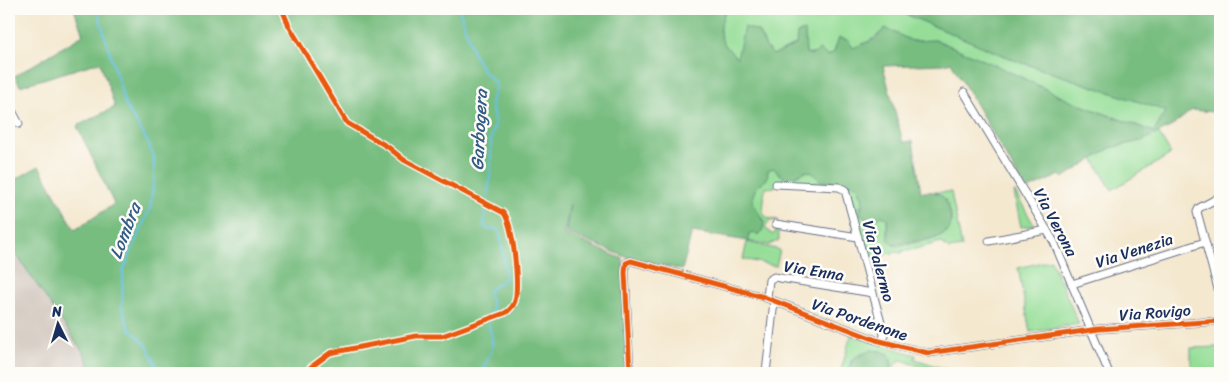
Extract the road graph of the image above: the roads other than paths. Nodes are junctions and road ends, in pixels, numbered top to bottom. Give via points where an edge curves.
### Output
1 (964, 92) dead end
2 (9, 105) edge
3 (19, 124) dead end
4 (776, 184) dead end
5 (1220, 197) edge
6 (776, 224) dead end
7 (1047, 230) junction
8 (858, 237) junction
9 (989, 241) dead end
10 (1205, 242) junction
11 (1217, 270) edge
12 (1072, 284) junction
13 (873, 293) junction
14 (1220, 296) edge
15 (770, 300) junction
16 (1220, 321) edge
17 (1091, 330) junction
18 (883, 342) junction
19 (630, 373) edge
20 (766, 373) edge
21 (1109, 373) edge

1 - 7 street, Via Verona
2 - 3 street
4 - 8 street, Via Palermo via 843,188
5 - 10 street via 1197,211
6 - 8 street
7 - 9 street
7 - 12 street, Via Verona
8 - 13 street, Via Palermo
10 - 11 street
10 - 12 street, Via Venezia
11 - 14 street
12 - 17 street, Via Verona
13 - 15 street, Via Enna via 774,277 769,280
13 - 18 street, Via Palermo via 884,334
15 - 18 street, Via Pordenone
15 - 19 street, Via Pordenone via 636,261 628,262 625,275
15 - 20 street
16 - 17 street, Via Rovigo
17 - 18 street, Via Pordenone via 937,353 918,352
17 - 21 street, Via Verona

